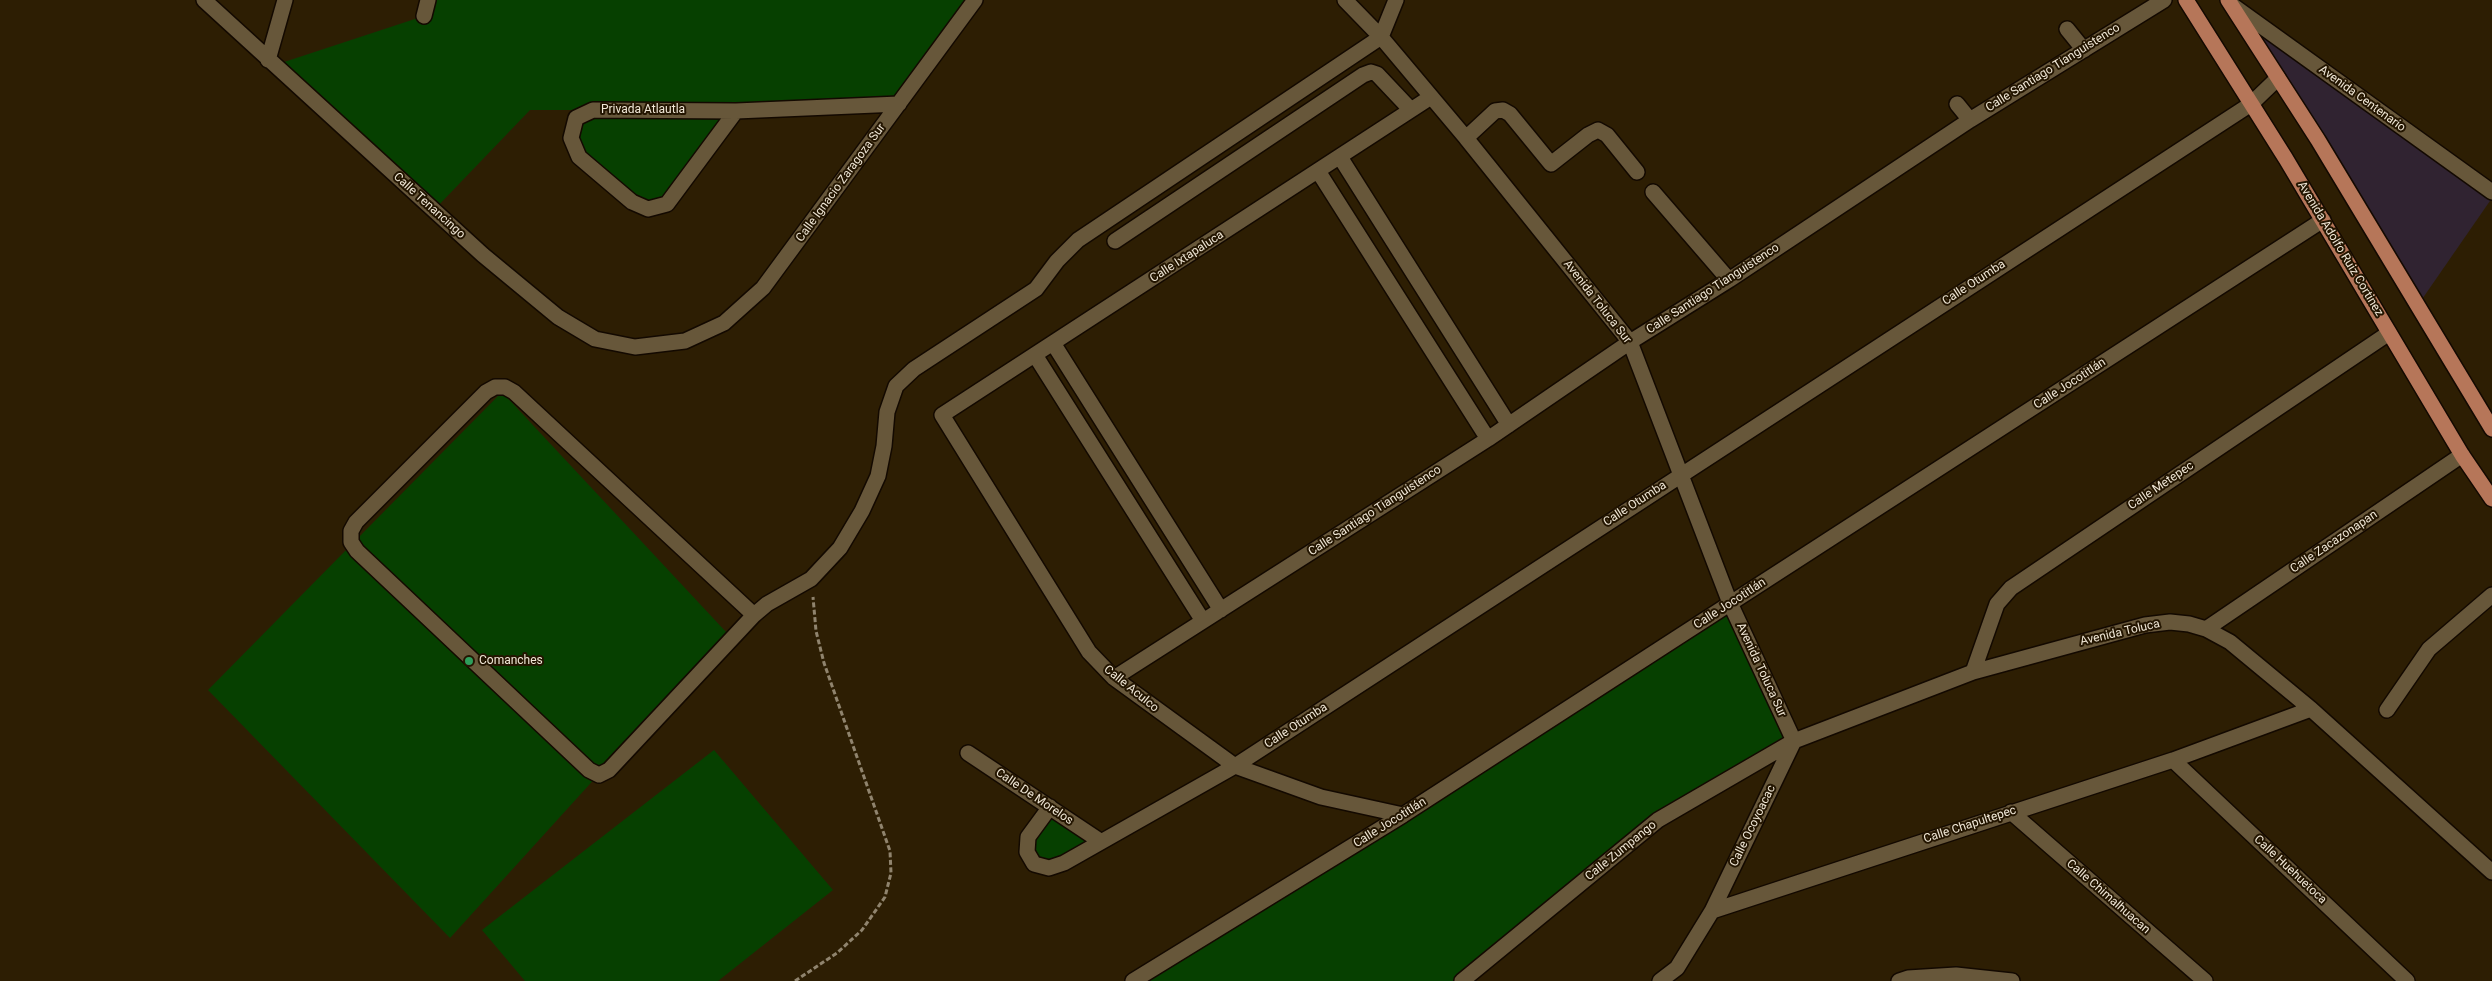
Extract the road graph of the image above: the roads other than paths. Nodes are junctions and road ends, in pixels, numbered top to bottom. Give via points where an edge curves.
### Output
1 (204, 0) edge
2 (285, 0) edge
3 (428, 0) edge
4 (1345, 0) edge
5 (1396, 0) edge
6 (2164, 0) edge
7 (2186, 0) edge
8 (970, 2) edge
9 (2230, 2) edge
10 (424, 16) dead end
11 (2067, 29) dead end
12 (1381, 37) junction
13 (2084, 50) junction
14 (268, 60) junction
15 (2278, 78) junction
16 (1431, 97) junction
17 (899, 104) junction
18 (1957, 104) dead end
19 (2251, 104) junction
20 (1411, 110) junction
21 (736, 111) junction
22 (1970, 120) junction
23 (1466, 138) junction
24 (1340, 157) junction
25 (1318, 172) junction
26 (1637, 172) dead end
27 (1653, 192) dead end
28 (2492, 192) edge
29 (2323, 220) junction
30 (1115, 241) dead end
31 (1729, 280) junction
32 (2389, 332) junction
33 (685, 341) joint
34 (1630, 342) junction
35 (1053, 344) junction
36 (1035, 356) junction
37 (942, 414) joint
38 (1509, 425) junction
39 (2492, 429) edge
40 (1488, 439) junction
41 (2462, 455) junction
42 (1679, 475) junction
43 (2491, 496) edge
44 (2492, 595) edge
45 (1730, 604) junction
46 (1221, 610) junction
47 (754, 615) junction
48 (1203, 621) junction
49 (2206, 629) junction
50 (1973, 672) junction
51 (1114, 678) junction
52 (2311, 709) junction
53 (2386, 710) dead end
54 (1794, 741) junction
55 (968, 752) dead end
56 (2173, 760) junction
57 (1235, 766) junction
58 (1050, 807) junction
59 (2011, 812) junction
60 (1403, 815) junction
61 (1100, 841) junction
62 (2492, 872) edge
63 (1712, 911) junction
64 (1133, 981) edge
65 (1462, 981) edge
66 (1660, 981) edge
67 (1899, 981) edge
68 (2012, 981) edge
69 (2205, 981) edge
70 (2407, 981) edge

1 - 14 street, Calle Tenancingo
2 - 14 street
3 - 10 street
4 - 12 street, Avenida Toluca Sur
5 - 12 street
6 - 13 street, Calle Santiago Tianguistenco
7 - 19 main road, Avenida Adolfo Ruiz Cortinez
8 - 17 street, Calle Ignacio Zaragoza Sur
9 - 15 main road
9 - 28 street, Avenida Centenario
11 - 13 street
12 - 16 street, Avenida Toluca Sur
12 - 47 street via 1078,240 1036,289 914,369 896,386 887,412 878,476 840,548 811,579
13 - 22 street, Calle Santiago Tianguistenco
14 - 33 street, Calle Tenancingo via 483,255 558,317 595,339 636,347
15 - 19 street, Calle Otumba
15 - 39 main road
16 - 20 street, Calle Ixtapaluca
16 - 23 street, Avenida Toluca Sur
17 - 21 street, Privada Atlautla
17 - 33 street, Calle Ignacio Zaragoza Sur via 764,288 724,323
18 - 22 street
19 - 29 main road, Avenida Adolfo Ruiz Cortinez
19 - 42 street, Calle Otumba
20 - 24 street, Calle Ixtapaluca
20 - 30 street via 1377,74 1363,75
21 - 21 street, Privada Atlautla via 592,110 576,118 571,138 579,157 632,202 648,209 666,204
22 - 31 street, Calle Santiago Tianguistenco
23 - 26 street via 1495,111 1503,110 1510,114 1551,164 1598,130 1607,135
23 - 34 street, Avenida Toluca Sur
24 - 25 street, Calle Ixtapaluca
24 - 38 street
25 - 35 street, Calle Ixtapaluca
25 - 40 street
27 - 31 street
29 - 32 main road, Avenida Adolfo Ruiz Cortinez
29 - 45 street, Calle Jocotitlán
31 - 34 street, Calle Santiago Tianguistenco
32 - 41 main road, Avenida Adolfo Ruiz Cortinez
32 - 50 street, Calle Metepec via 2011,588 1997,604
34 - 38 street, Calle Santiago Tianguistenco
34 - 42 street, Avenida Toluca Sur
35 - 36 street, Calle Ixtapaluca
35 - 46 street
36 - 37 street, Calle Ixtapaluca
36 - 48 street
37 - 51 street, Calle Aculco via 1089,652
38 - 40 street, Calle Santiago Tianguistenco
40 - 46 street, Calle Santiago Tianguistenco
41 - 43 main road, Avenida Adolfo Ruiz Cortinez
41 - 49 street, Calle Zacazonapan
42 - 45 street, Avenida Toluca Sur
42 - 57 street, Calle Otumba
44 - 53 street via 2429,649
45 - 54 street, Avenida Toluca Sur
45 - 60 street, Calle Jocotitlán
46 - 48 street, Calle Santiago Tianguistenco
47 - 47 street via 609,770 599,775 589,770 357,551 351,542 351,531 356,522 486,392 495,387 505,387
48 - 51 street, Calle Santiago Tianguistenco
49 - 50 street, Avenida Toluca via 2170,622 2145,625
49 - 52 street, Avenida Toluca via 2230,642
50 - 54 street, Avenida Toluca
51 - 57 street, Calle Aculco
52 - 56 street, Calle Chapultepec
52 - 62 street, Avenida Toluca
54 - 63 street, Calle Ocoyoacac
54 - 65 street, Calle Zumpango via 1658,820
55 - 58 street, Calle De Morelos
56 - 59 street, Calle Chapultepec
56 - 70 street, Calle Huehuetoca
57 - 60 street, Calle Aculco via 1321,797
57 - 61 street, Calle Otumba
58 - 61 street, Calle De Morelos
58 - 61 street, Calle Otumba via 1028,837 1027,852 1034,864 1049,868 1064,863
59 - 63 street, Calle Chapultepec
59 - 69 street, Calle Chimalhuacan
60 - 64 street, Calle Jocotitlán
63 - 66 street via 1677,968
67 - 68 street via 1956,975

